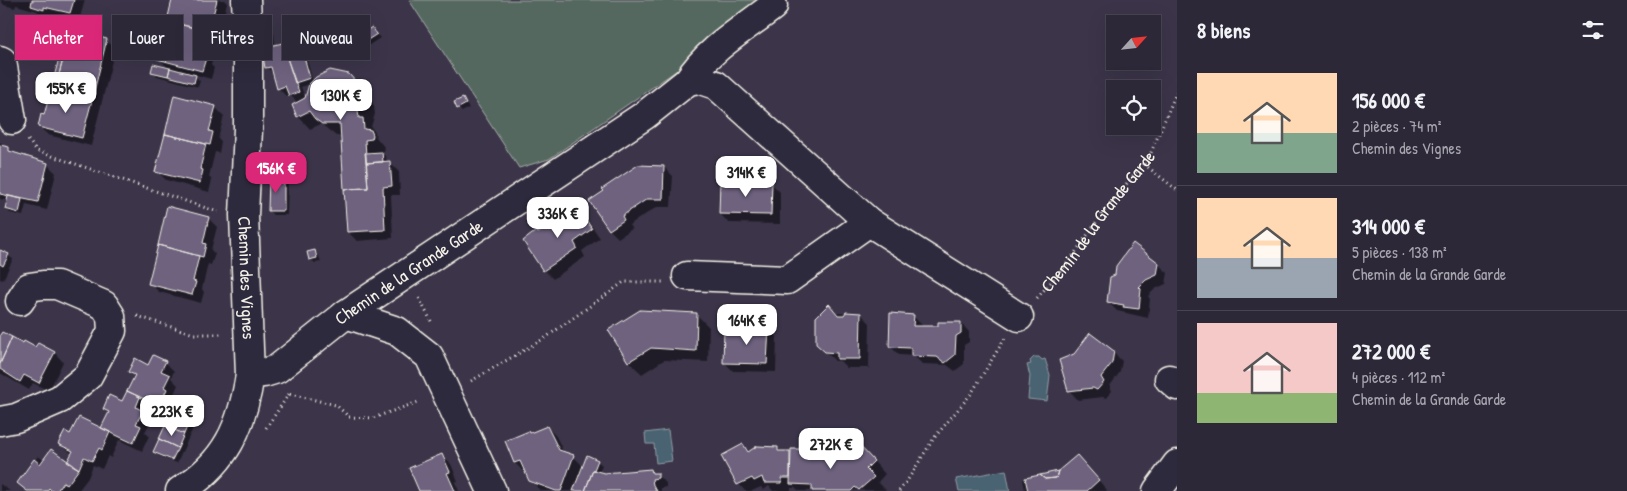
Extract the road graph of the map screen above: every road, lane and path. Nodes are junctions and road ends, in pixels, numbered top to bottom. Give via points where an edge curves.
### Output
1 (246, 0) edge
2 (773, 6) dead end
3 (0, 60) edge
4 (688, 81) junction
5 (1177, 91) edge
6 (12, 120) joint
7 (1144, 164) junction
8 (1177, 190) edge
9 (244, 215) junction
10 (869, 222) junction
11 (687, 276) joint
12 (20, 301) dead end
13 (346, 314) junction
14 (111, 316) junction
15 (1019, 317) junction
16 (249, 335) junction
17 (250, 375) junction
18 (447, 393) junction
19 (290, 394) dead end
20 (0, 421) edge
21 (1177, 464) edge
22 (180, 491) edge
23 (492, 491) edge
24 (898, 491) edge
25 (1157, 491) edge

1 - 9 street, Chemin des Vignes via 248,129
2 - 4 street, Chemin de la Grande Garde via 718,47 697,67
3 - 6 street
4 - 10 street via 698,79 716,85
4 - 13 street, Chemin de la Grande Garde via 645,115
5 - 7 path, Chemin de la Grande Garde
6 - 9 path via 37,151 226,215
7 - 8 path
7 - 15 path, Chemin de la Grande Garde via 1104,211 1070,260
9 - 16 street, Chemin des Vignes
10 - 11 street via 787,280
10 - 15 street
11 - 18 path via 671,282 624,282 545,338
12 - 14 street via 29,287 57,285 104,305
13 - 17 street, Chemin de la Grande Garde via 277,368
13 - 18 street via 404,336 429,356
14 - 16 path via 128,314 194,334
14 - 20 street via 112,331 88,376 60,399 16,418
15 - 24 path, Chemin de la Grande Garde via 971,394 934,438
16 - 17 street, Chemin des Vignes
17 - 22 street via 239,426 228,446 213,467
18 - 19 path via 373,418 349,417 336,405
18 - 23 street
21 - 25 street

